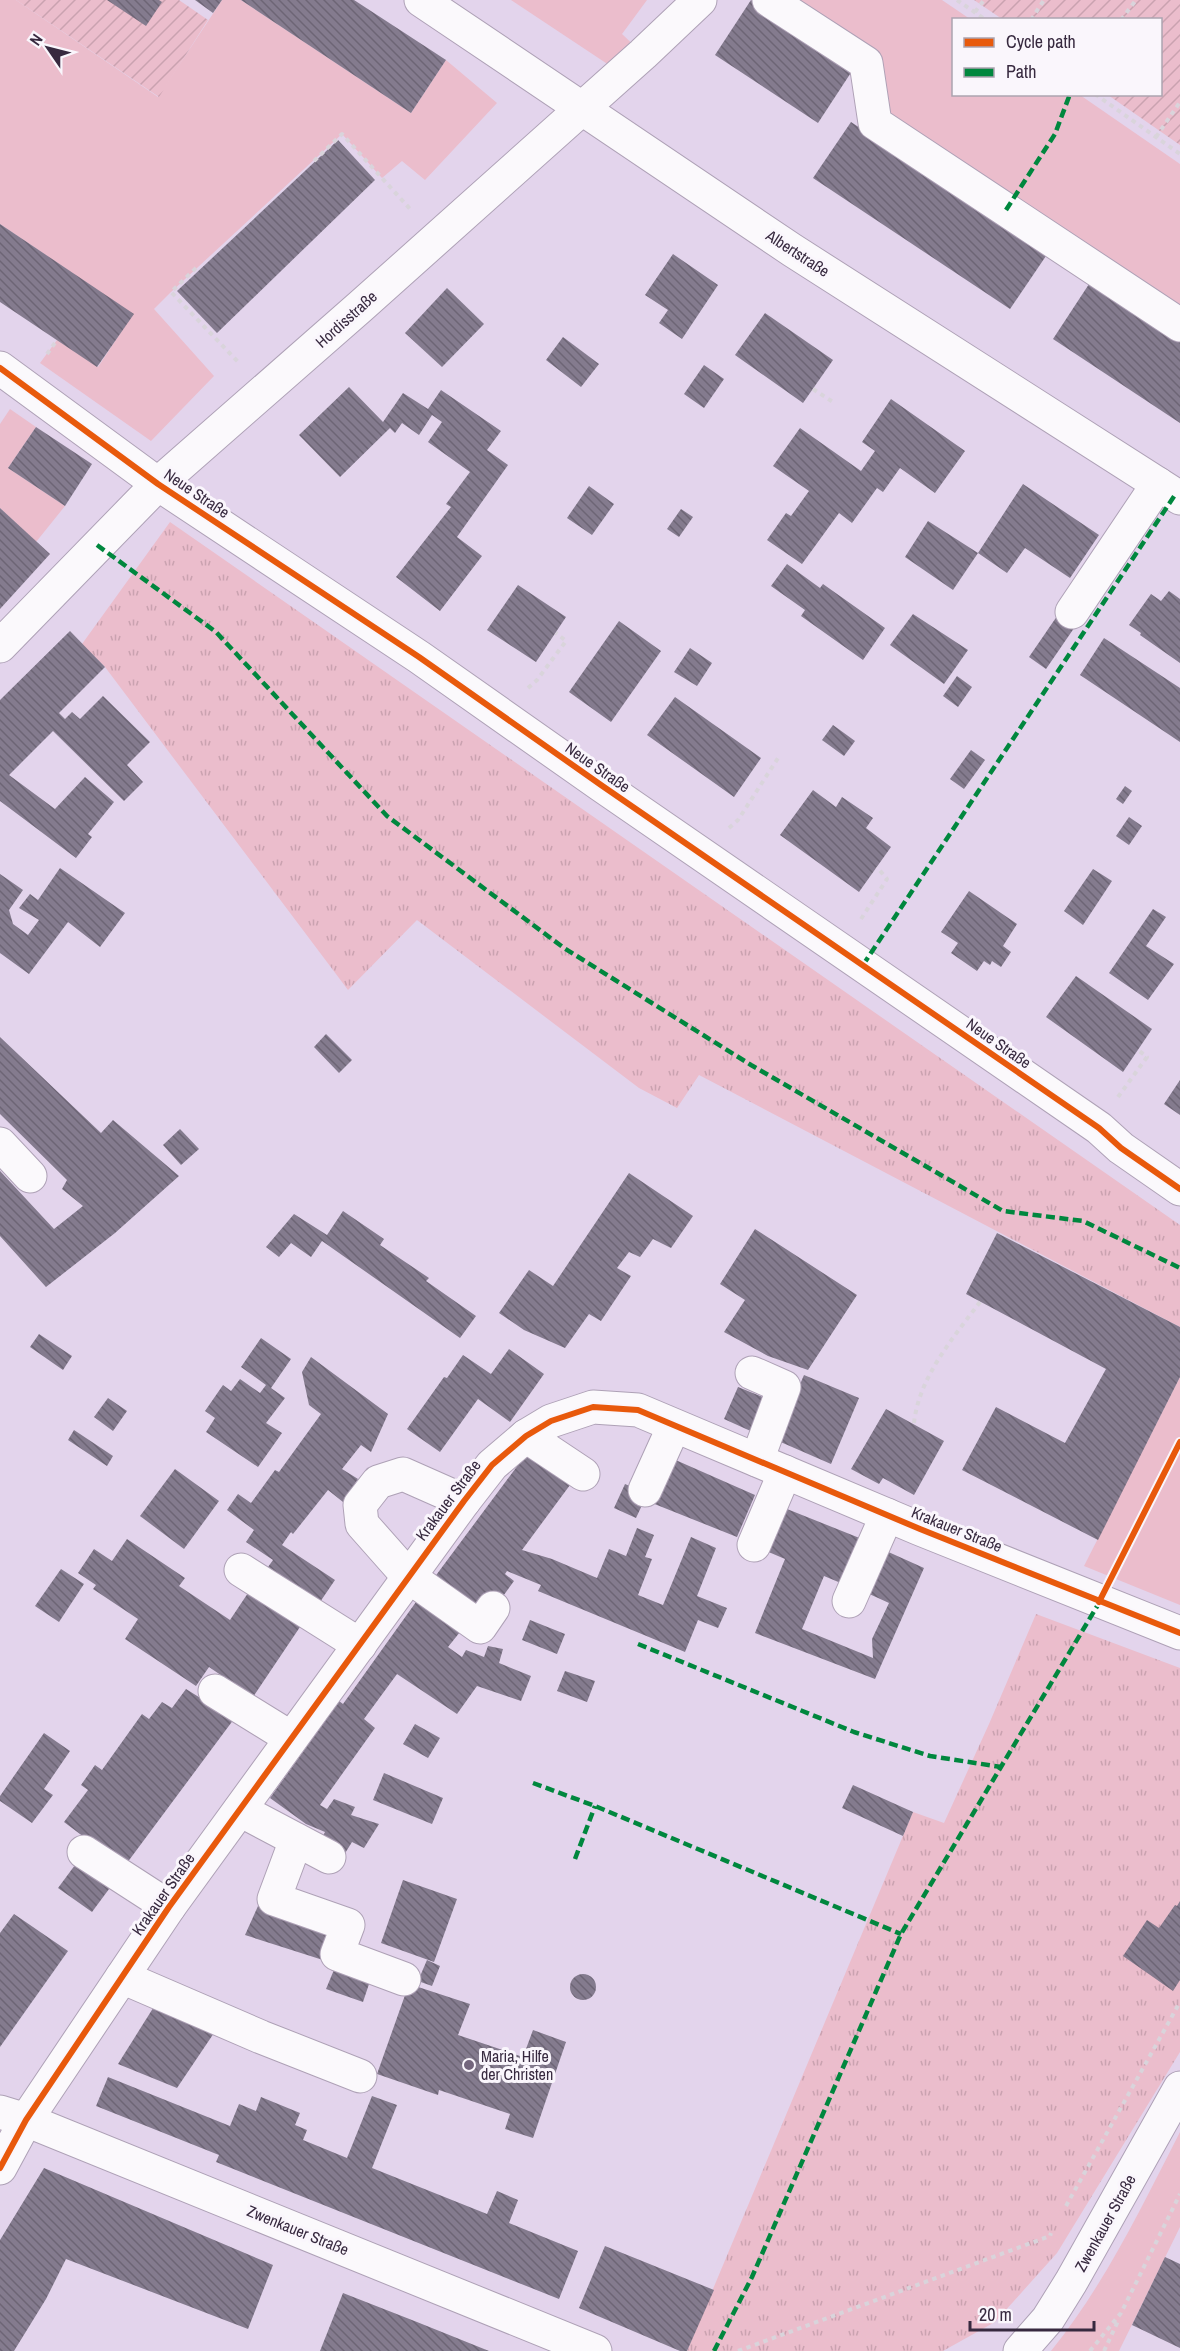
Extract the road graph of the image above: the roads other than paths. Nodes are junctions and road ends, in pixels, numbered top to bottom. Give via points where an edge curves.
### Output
1 (421, 0) edge
2 (700, 0) edge
3 (769, 0) edge
4 (581, 110) junction
5 (1180, 325) edge
6 (0, 368) edge
7 (158, 484) junction
8 (1169, 491) edge
9 (1072, 612) dead end
10 (0, 646) edge
11 (0, 1144) edge
12 (30, 1176) dead end
13 (1180, 1189) edge
14 (752, 1373) dead end
15 (674, 1426) junction
16 (526, 1436) junction
17 (771, 1466) junction
18 (583, 1474) dead end
19 (645, 1490) dead end
20 (464, 1501) junction
21 (887, 1515) junction
22 (754, 1545) dead end
23 (241, 1570) dead end
24 (408, 1576) junction
25 (849, 1600) dead end
26 (494, 1608) dead end
27 (1180, 1634) edge
28 (360, 1645) junction
29 (215, 1691) dead end
30 (291, 1738) junction
31 (240, 1810) junction
32 (296, 1840) junction
33 (84, 1852) dead end
34 (329, 1857) dead end
35 (169, 1907) junction
36 (122, 1977) junction
37 (404, 1979) dead end
38 (360, 2076) dead end
39 (1180, 2088) edge
40 (13, 2116) edge
41 (0, 2168) edge
42 (595, 2351) edge
43 (1020, 2351) edge

1 - 4 street, Albertstraße
2 - 4 street, Hordisstraße
3 - 5 street via 866,63 874,123
4 - 7 street, Hordisstraße
4 - 8 street, Albertstraße
6 - 7 street, Neue Straße
7 - 10 street, Hordisstraße
7 - 13 street, Neue Straße via 419,657 1099,1128
8 - 9 street
11 - 12 street
14 - 17 street via 784,1387
15 - 16 street, Krakauer Straße via 638,1410 592,1407 551,1421
15 - 17 street, Krakauer Straße
15 - 19 street
16 - 18 street
16 - 20 street, Krakauer Straße via 492,1465
17 - 21 street, Krakauer Straße
17 - 22 street
20 - 24 street, Krakauer Straße
20 - 24 street via 403,1474 378,1482 360,1505 362,1524
21 - 25 street
21 - 27 street, Krakauer Straße
23 - 28 street
24 - 26 street via 480,1627
24 - 28 street, Krakauer Straße
28 - 30 street, Krakauer Straße
29 - 30 street
30 - 31 street, Krakauer Straße
31 - 32 street
31 - 35 street, Krakauer Straße
32 - 34 street
32 - 37 street via 274,1899 348,1925 337,1954
33 - 35 street
35 - 36 street, Krakauer Straße
36 - 38 street
36 - 40 street, Krakauer Straße
39 - 43 street, Zwenkauer Straße via 1071,2282 1048,2319
40 - 41 street, Krakauer Straße
40 - 42 street, Zwenkauer Straße

